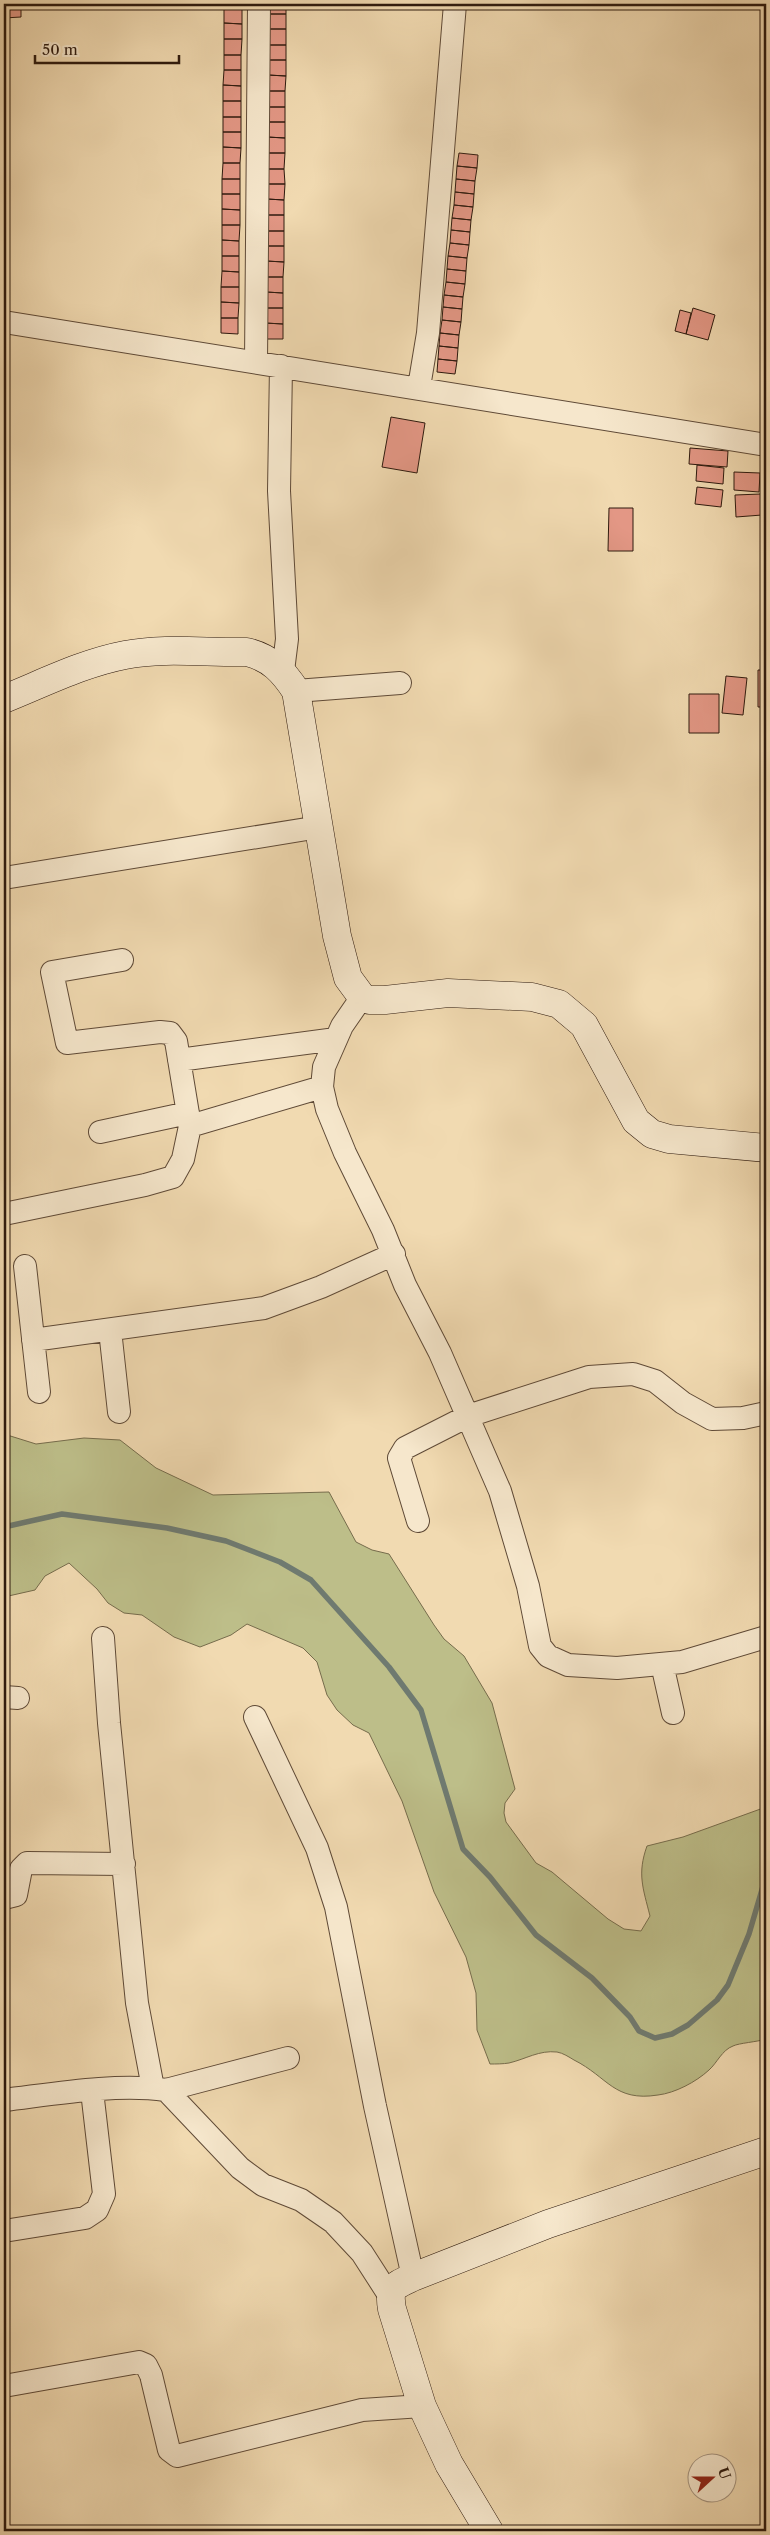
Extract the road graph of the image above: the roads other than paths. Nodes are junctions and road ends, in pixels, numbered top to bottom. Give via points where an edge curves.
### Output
1 (260, 4) edge
2 (455, 4) edge
3 (4, 322) edge
4 (256, 362) junction
5 (282, 366) junction
6 (419, 387) junction
7 (766, 445) edge
8 (290, 681) junction
9 (400, 683) dead end
10 (4, 699) edge
11 (319, 827) junction
12 (4, 878) edge
13 (122, 960) dead end
14 (362, 997) junction
15 (336, 1039) junction
16 (180, 1060) junction
17 (322, 1087) junction
18 (189, 1120) junction
19 (100, 1132) dead end
20 (766, 1148) edge
21 (4, 1214) edge
22 (394, 1254) junction
23 (25, 1266) dead end
24 (110, 1330) junction
25 (33, 1340) junction
26 (39, 1392) dead end
27 (119, 1412) dead end
28 (766, 1413) edge
29 (468, 1416) junction
30 (418, 1520) dead end
31 (766, 1637) edge
32 (103, 1638) dead end
33 (662, 1664) junction
34 (673, 1713) dead end
35 (255, 1717) dead end
36 (124, 1864) junction
37 (4, 1898) edge
38 (288, 2058) dead end
39 (159, 2089) junction
40 (92, 2091) junction
41 (4, 2100) edge
42 (766, 2151) edge
43 (4, 2231) edge
44 (413, 2277) junction
45 (390, 2294) junction
46 (4, 2386) edge
47 (422, 2406) junction
48 (489, 2531) edge

1 - 4 street
2 - 6 street via 428,334
3 - 4 street
4 - 5 street
5 - 6 street
5 - 8 street via 279,491
6 - 7 street
8 - 9 street
8 - 10 main road via 260,655 247,652 151,652 126,655 65,672
8 - 11 main road
11 - 12 street
11 - 14 main road via 337,936 348,978
13 - 16 street via 52,972 67,1042 170,1033 176,1041
14 - 15 street
14 - 20 main road via 385,1000 448,992 532,997 559,1004 584,1025 636,1121 652,1134 668,1139
15 - 16 street
15 - 17 street via 324,1067
16 - 18 street
17 - 18 street
17 - 22 street via 327,1109 345,1152
18 - 19 street
18 - 21 street via 183,1159 173,1177
22 - 24 street via 264,1308
22 - 29 street via 405,1285
23 - 25 street
24 - 25 street
24 - 27 street
25 - 26 street
28 - 29 street via 712,1419 683,1403 654,1381 633,1374 589,1377
29 - 30 street via 401,1453 399,1458
29 - 33 street via 500,1491 528,1586 540,1646 557,1662 568,1665 617,1668
31 - 33 street via 682,1662
32 - 36 street
33 - 34 street
35 - 44 street via 317,1848 336,1908
36 - 37 street via 27,1863 21,1869 16,1895
36 - 39 street via 137,2003
38 - 39 street
39 - 40 street
39 - 45 street via 240,2168 264,2185 301,2200 333,2222 362,2253
40 - 41 street
40 - 43 street via 104,2194 96,2210 85,2218
42 - 44 main road via 548,2224
44 - 45 main road via 393,2288
45 - 47 main road
46 - 47 street via 139,2362 146,2365 151,2375 170,2450 177,2456 362,2410
47 - 48 main road via 449,2464

